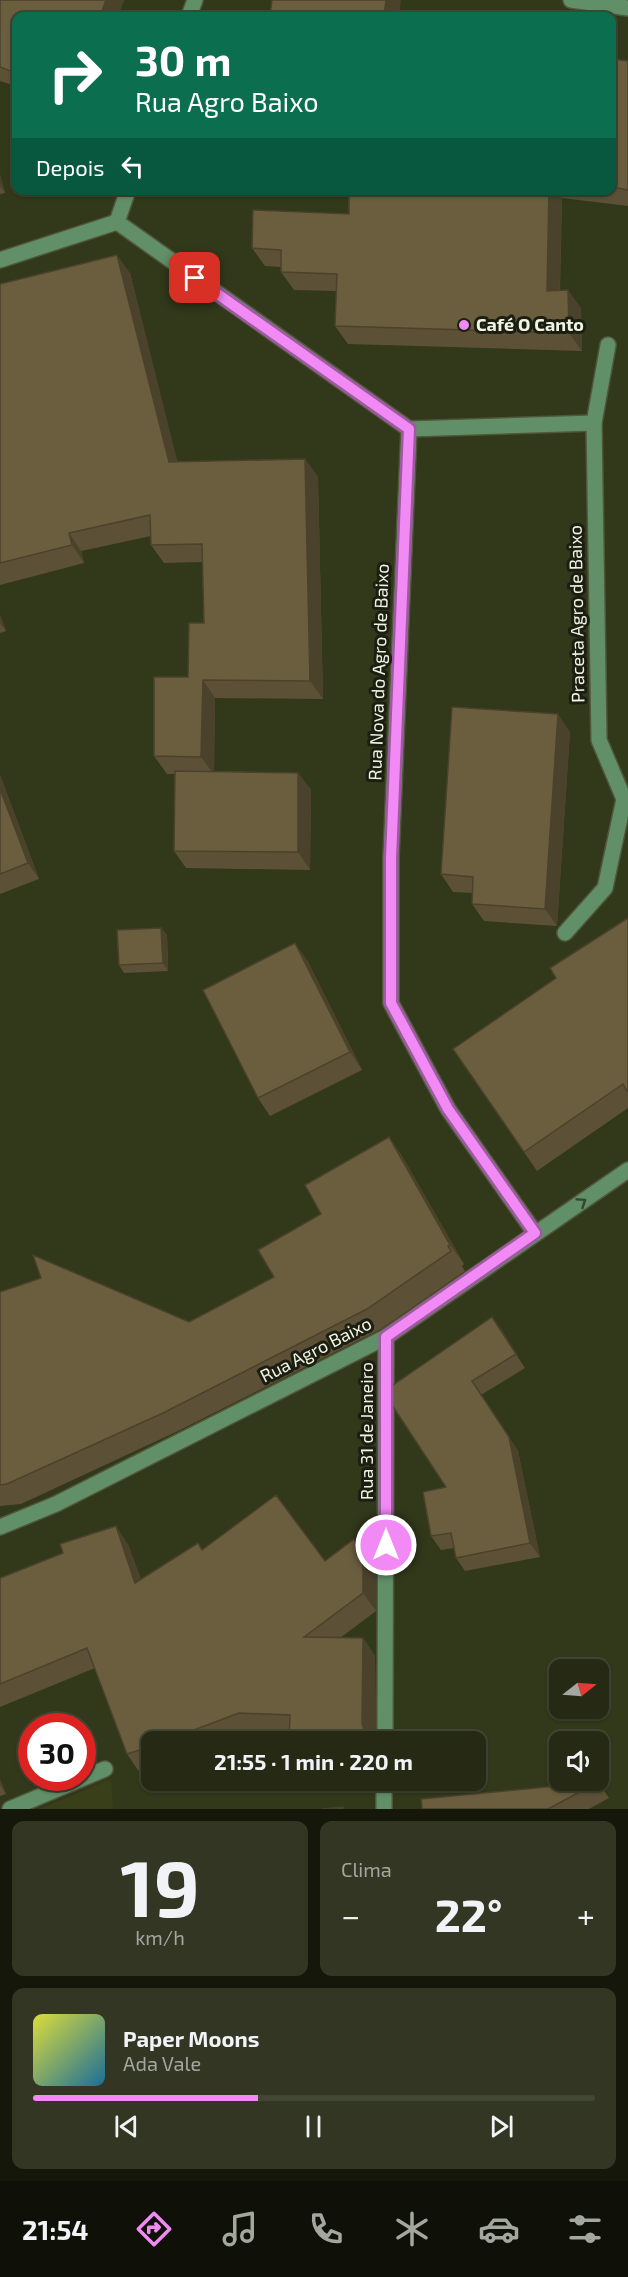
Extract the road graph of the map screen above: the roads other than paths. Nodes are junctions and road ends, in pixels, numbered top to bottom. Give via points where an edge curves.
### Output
1 (571, 0) edge
2 (628, 8) edge
3 (126, 195) edge
4 (117, 222) junction
5 (0, 260) edge
6 (608, 345) dead end
7 (594, 423) junction
8 (409, 429) junction
9 (626, 800) edge
10 (566, 933) dead end
11 (628, 1170) edge
12 (535, 1233) junction
13 (386, 1337) junction
14 (0, 1527) edge
15 (385, 1731) edge
16 (105, 1769) dead end
17 (384, 1791) edge
18 (10, 1809) edge
19 (384, 1809) edge

1 - 2 street
3 - 4 street
4 - 5 street
4 - 8 street
6 - 7 street, Praceta Agro de Baixo
7 - 8 street
7 - 9 street, Praceta Agro de Baixo via 599,740
8 - 12 street, Rua Nova do Agro de Baixo via 391,858 391,1003 448,1109
9 - 10 street, Praceta Agro de Baixo via 605,888
12 -> 11 street, Rua Agro Baixo
12 - 13 street, Rua Agro Baixo
13 - 14 street, Rua Agro Baixo via 56,1504
13 - 15 street, Rua 31 de Janeiro
16 - 18 street
17 - 19 street

